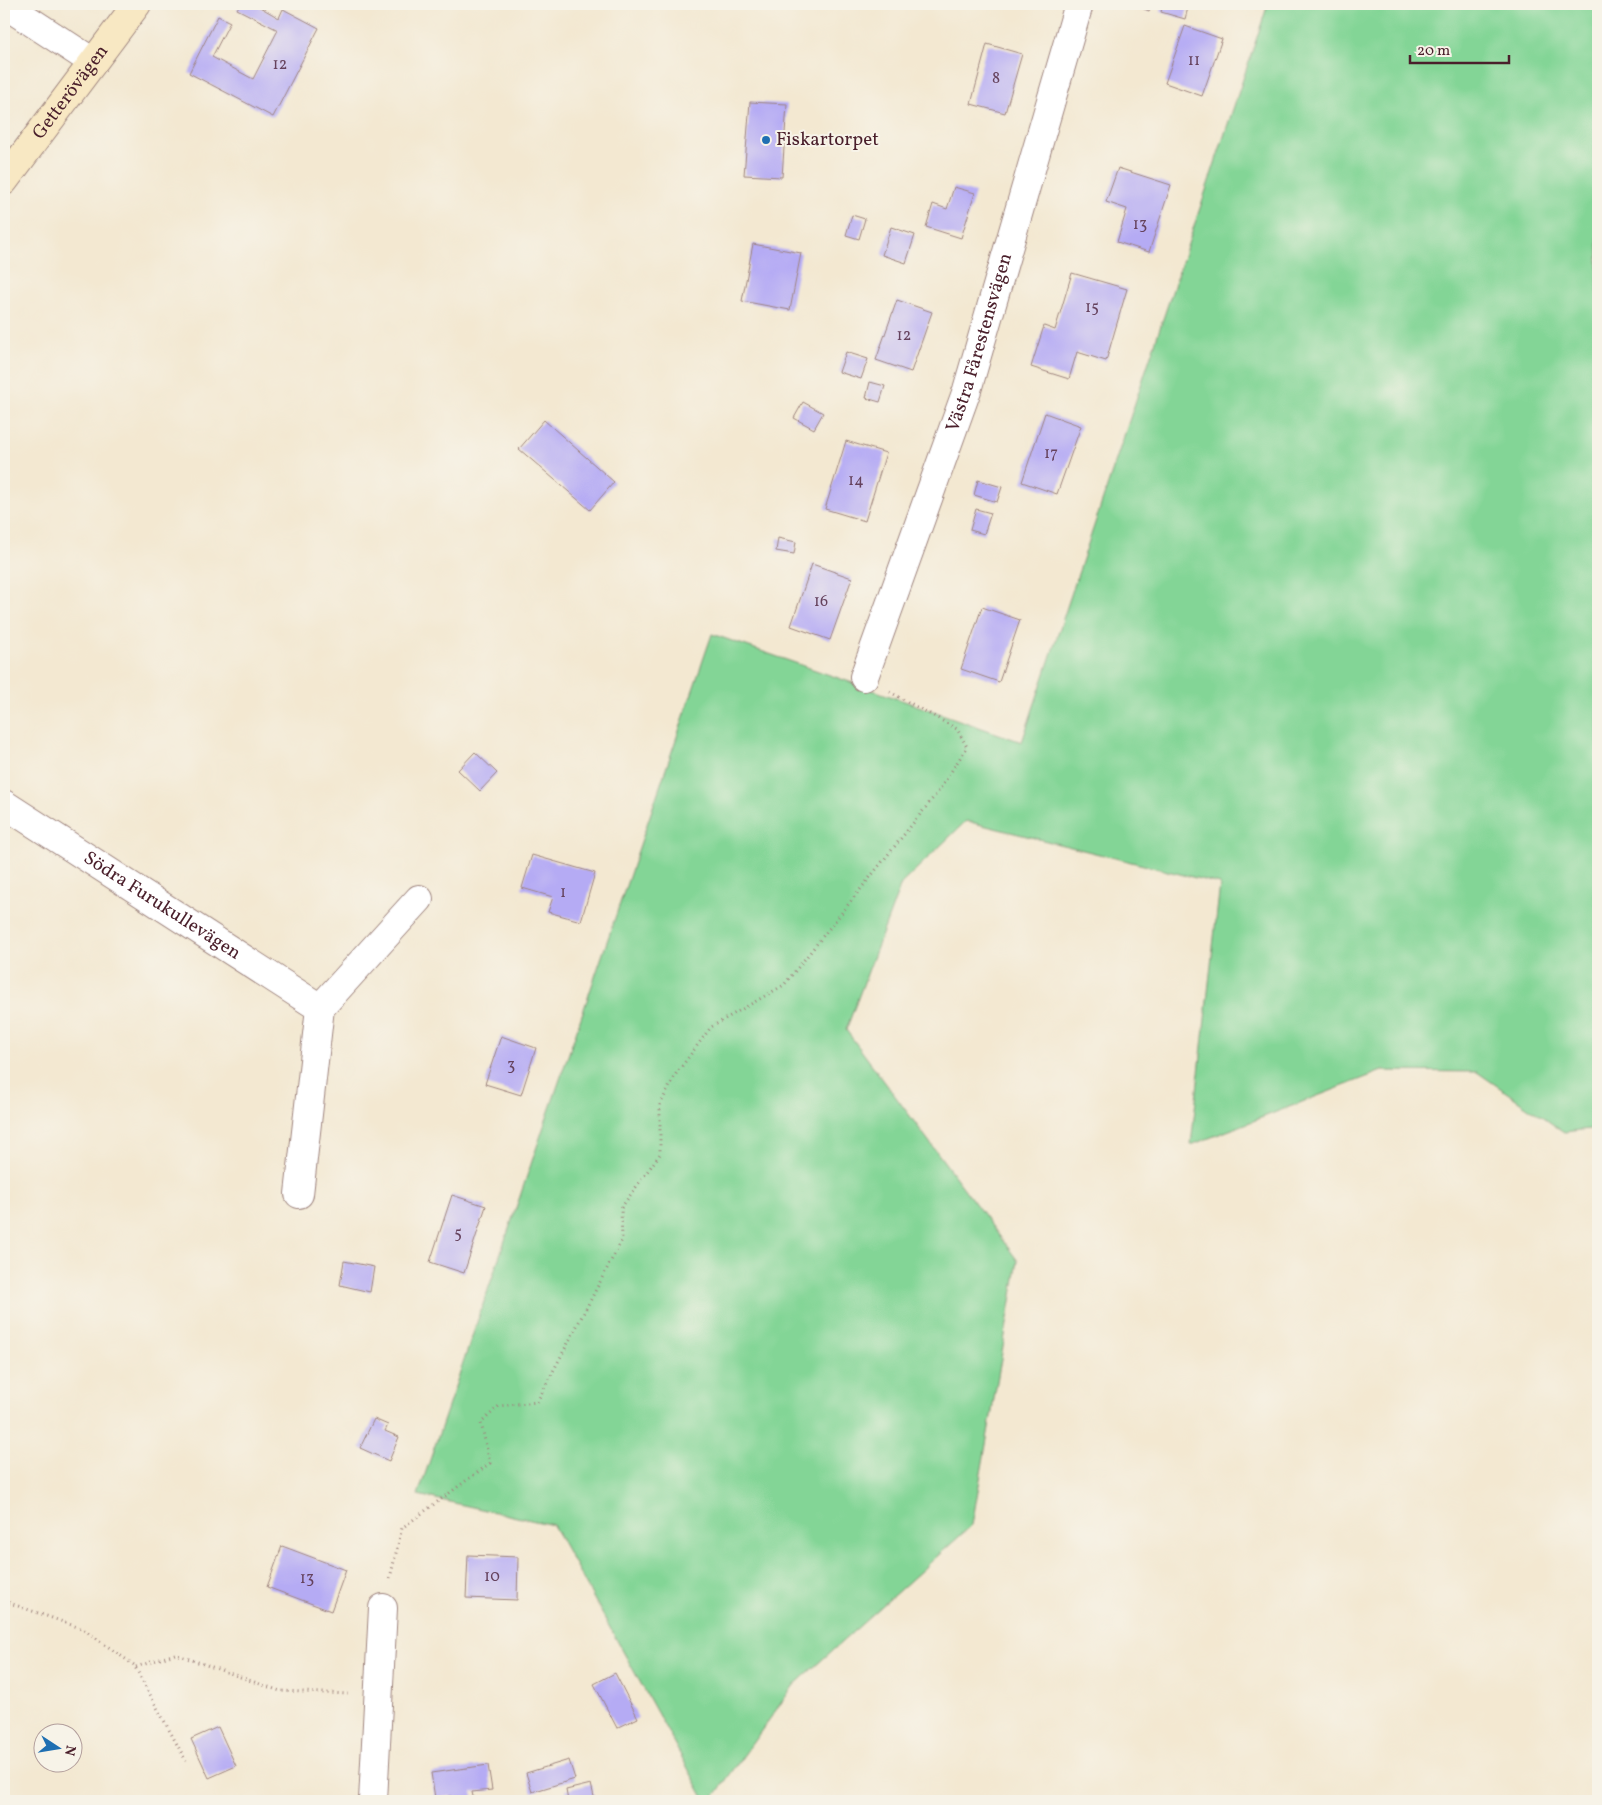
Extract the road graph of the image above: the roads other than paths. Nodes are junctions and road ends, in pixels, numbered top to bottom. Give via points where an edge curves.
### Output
1 (4, 4) edge
2 (137, 4) edge
3 (1079, 4) edge
4 (93, 62) junction
5 (4, 181) edge
6 (864, 677) road end
7 (4, 804) edge
8 (419, 899) dead end
9 (320, 1008) junction
10 (299, 1194) dead end
11 (383, 1608) road end
12 (373, 1801) edge

1 - 4 street
2 - 4 street, Getterövägen
3 - 6 street, Västra Fårestensvägen via 967,390
4 - 5 street, Getterövägen
7 - 9 street, Södra Furukullevägen
8 - 9 street
9 - 10 street
11 - 12 street

